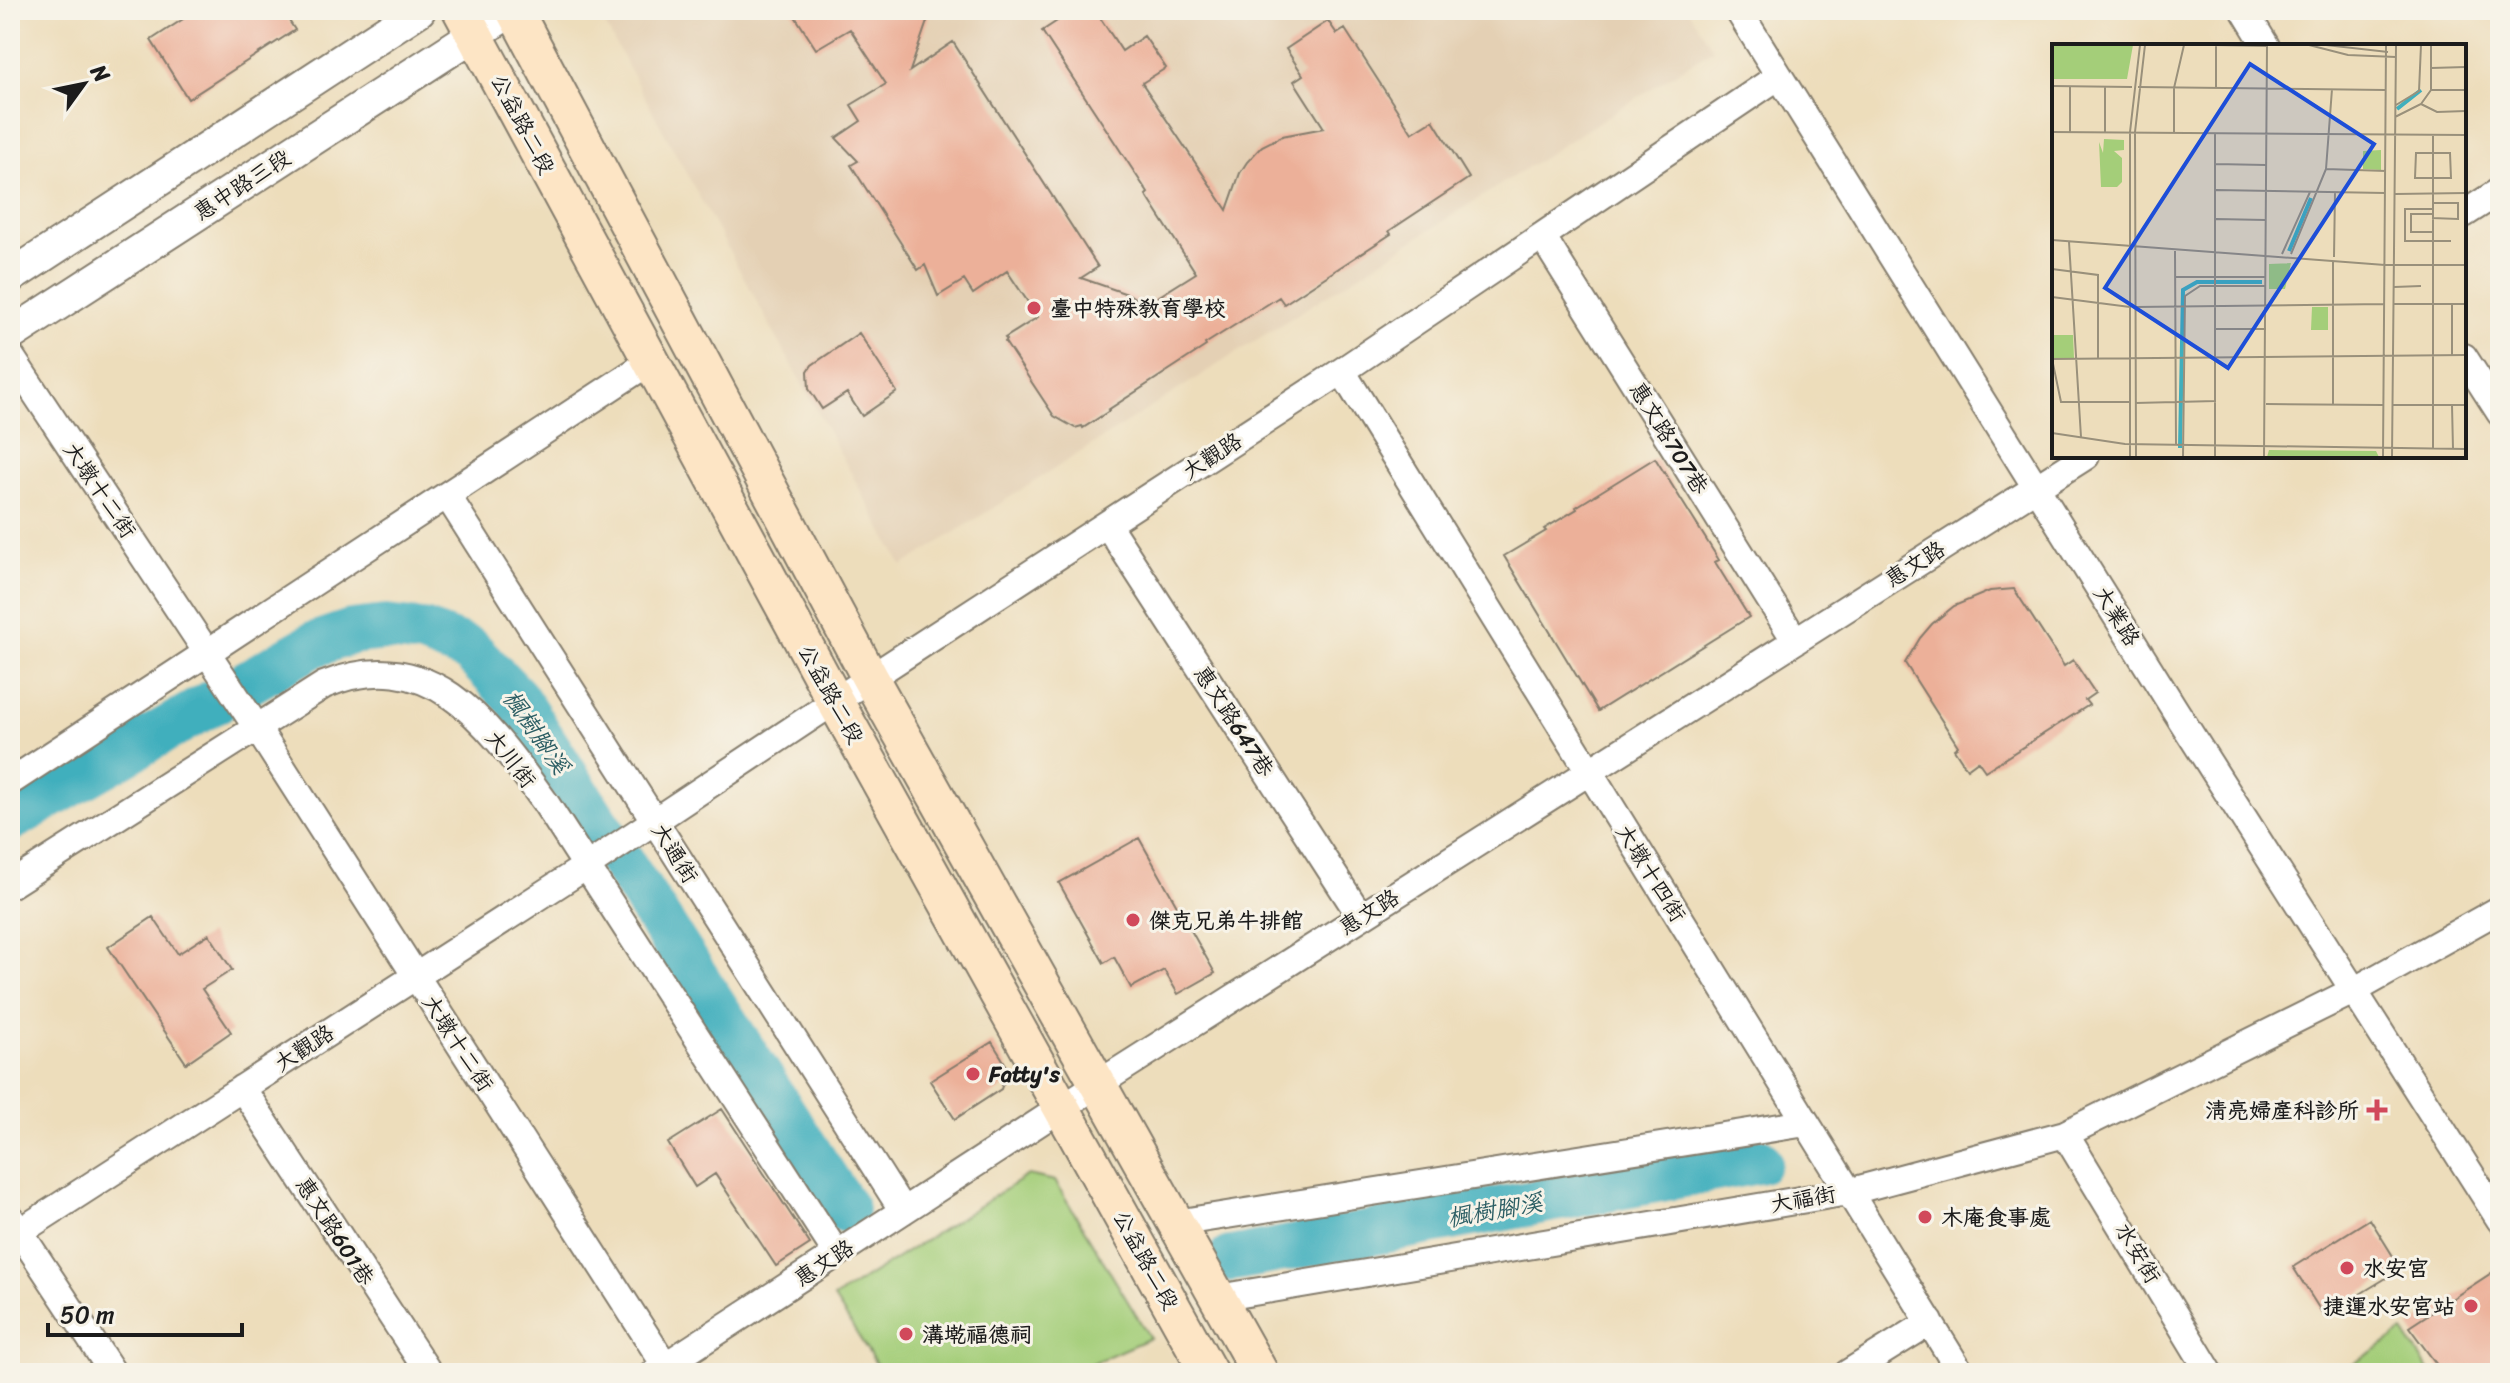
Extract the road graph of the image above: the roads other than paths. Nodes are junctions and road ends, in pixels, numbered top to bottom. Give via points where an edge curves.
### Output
1 (419, 10) edge
2 (513, 10) edge
3 (1738, 10) edge
4 (2244, 10) edge
5 (468, 22) edge
6 (2265, 44) edge
7 (1779, 76) junction
8 (2500, 191) edge
9 (2466, 213) edge
10 (1542, 236) junction
11 (10, 277) edge
12 (10, 335) edge
13 (10, 355) edge
14 (2466, 360) edge
15 (651, 361) junction
16 (1342, 371) junction
17 (2500, 413) edge
18 (2083, 458) edge
19 (2037, 487) junction
20 (447, 495) junction
21 (1107, 524) junction
22 (1795, 640) junction
23 (212, 659) junction
24 (870, 678) junction
25 (835, 701) junction
26 (252, 720) junction
27 (1589, 772) junction
28 (10, 782) edge
29 (648, 825) junction
30 (592, 862) junction
31 (10, 885) edge
32 (2500, 909) edge
33 (1361, 917) junction
34 (416, 976) junction
35 (2355, 990) junction
36 (1098, 1084) junction
37 (242, 1088) junction
38 (1061, 1108) junction
39 (1806, 1123) junction
40 (2065, 1134) junction
41 (1848, 1192) junction
42 (903, 1211) junction
43 (2500, 1220) edge
44 (1176, 1223) junction
45 (13, 1229) edge
46 (837, 1254) junction
47 (1218, 1298) junction
48 (1930, 1322) junction
49 (663, 1371) edge
50 (113, 1373) edge
51 (429, 1373) edge
52 (1209, 1373) edge
53 (1260, 1373) edge
54 (1848, 1373) edge
55 (1961, 1373) edge
56 (2210, 1373) edge

1 - 11 street
2 - 5 street, 惠中路三段
2 - 24 main road, 公益路二段
3 - 7 street, 大業路
4 - 6 street
5 - 12 street, 惠中路三段
5 - 15 main road, 公益路二段
7 - 10 street, 大觀路
7 - 19 street, 大業路
8 - 9 street
10 - 16 street, 大觀路
10 - 22 street, 惠文路707巷
13 - 23 street, 大墩十二街
14 - 17 street
15 - 20 street
15 - 25 main road, 公益路二段
16 - 21 street, 大觀路
16 - 27 street, 大墩十四街
18 - 19 street, 惠文路
19 - 22 street, 惠文路
19 - 35 street, 大業路
20 - 23 street
20 - 29 street, 大通街
21 - 24 street, 大觀路
21 - 33 street, 惠文路647巷
22 - 27 street, 惠文路
23 - 26 street, 大墩十二街
23 - 28 street
24 - 25 street, 大觀路
24 - 36 main road, 公益路二段
25 - 29 street, 大觀路
25 - 38 main road, 公益路二段
26 - 30 street, 大川街 via 348,676 403,675 437,687 499,738
26 - 31 street, 大川街
26 - 34 street, 大墩十二街
27 - 33 street, 惠文路
27 - 39 street, 大墩十四街
29 - 30 street, 大觀路
29 - 42 street, 大通街
30 - 34 street, 大觀路
30 - 46 street, 大川街
32 - 35 street, 大福街
33 - 36 street, 惠文路
34 - 37 street, 大觀路
34 - 49 street, 大墩十二街
35 - 40 street, 大福街
35 - 43 street, 大業路
36 - 38 street, 惠文路
36 - 44 main road, 公益路二段
37 - 45 street, 大觀路
37 - 51 street, 惠文路601巷
38 - 42 street, 惠文路
38 - 52 main road, 公益路二段
39 - 41 street, 大墩十四街
39 - 44 street
40 - 41 street, 大福街
40 - 56 street, 水安街
41 - 47 street, 大福街
41 - 48 street, 大墩十四街
42 - 46 street, 惠文路
44 - 47 main road, 公益路二段
45 - 50 street
46 - 49 street, 惠文路
47 - 53 main road, 公益路二段
48 - 54 street
48 - 55 street, 大墩十四街

